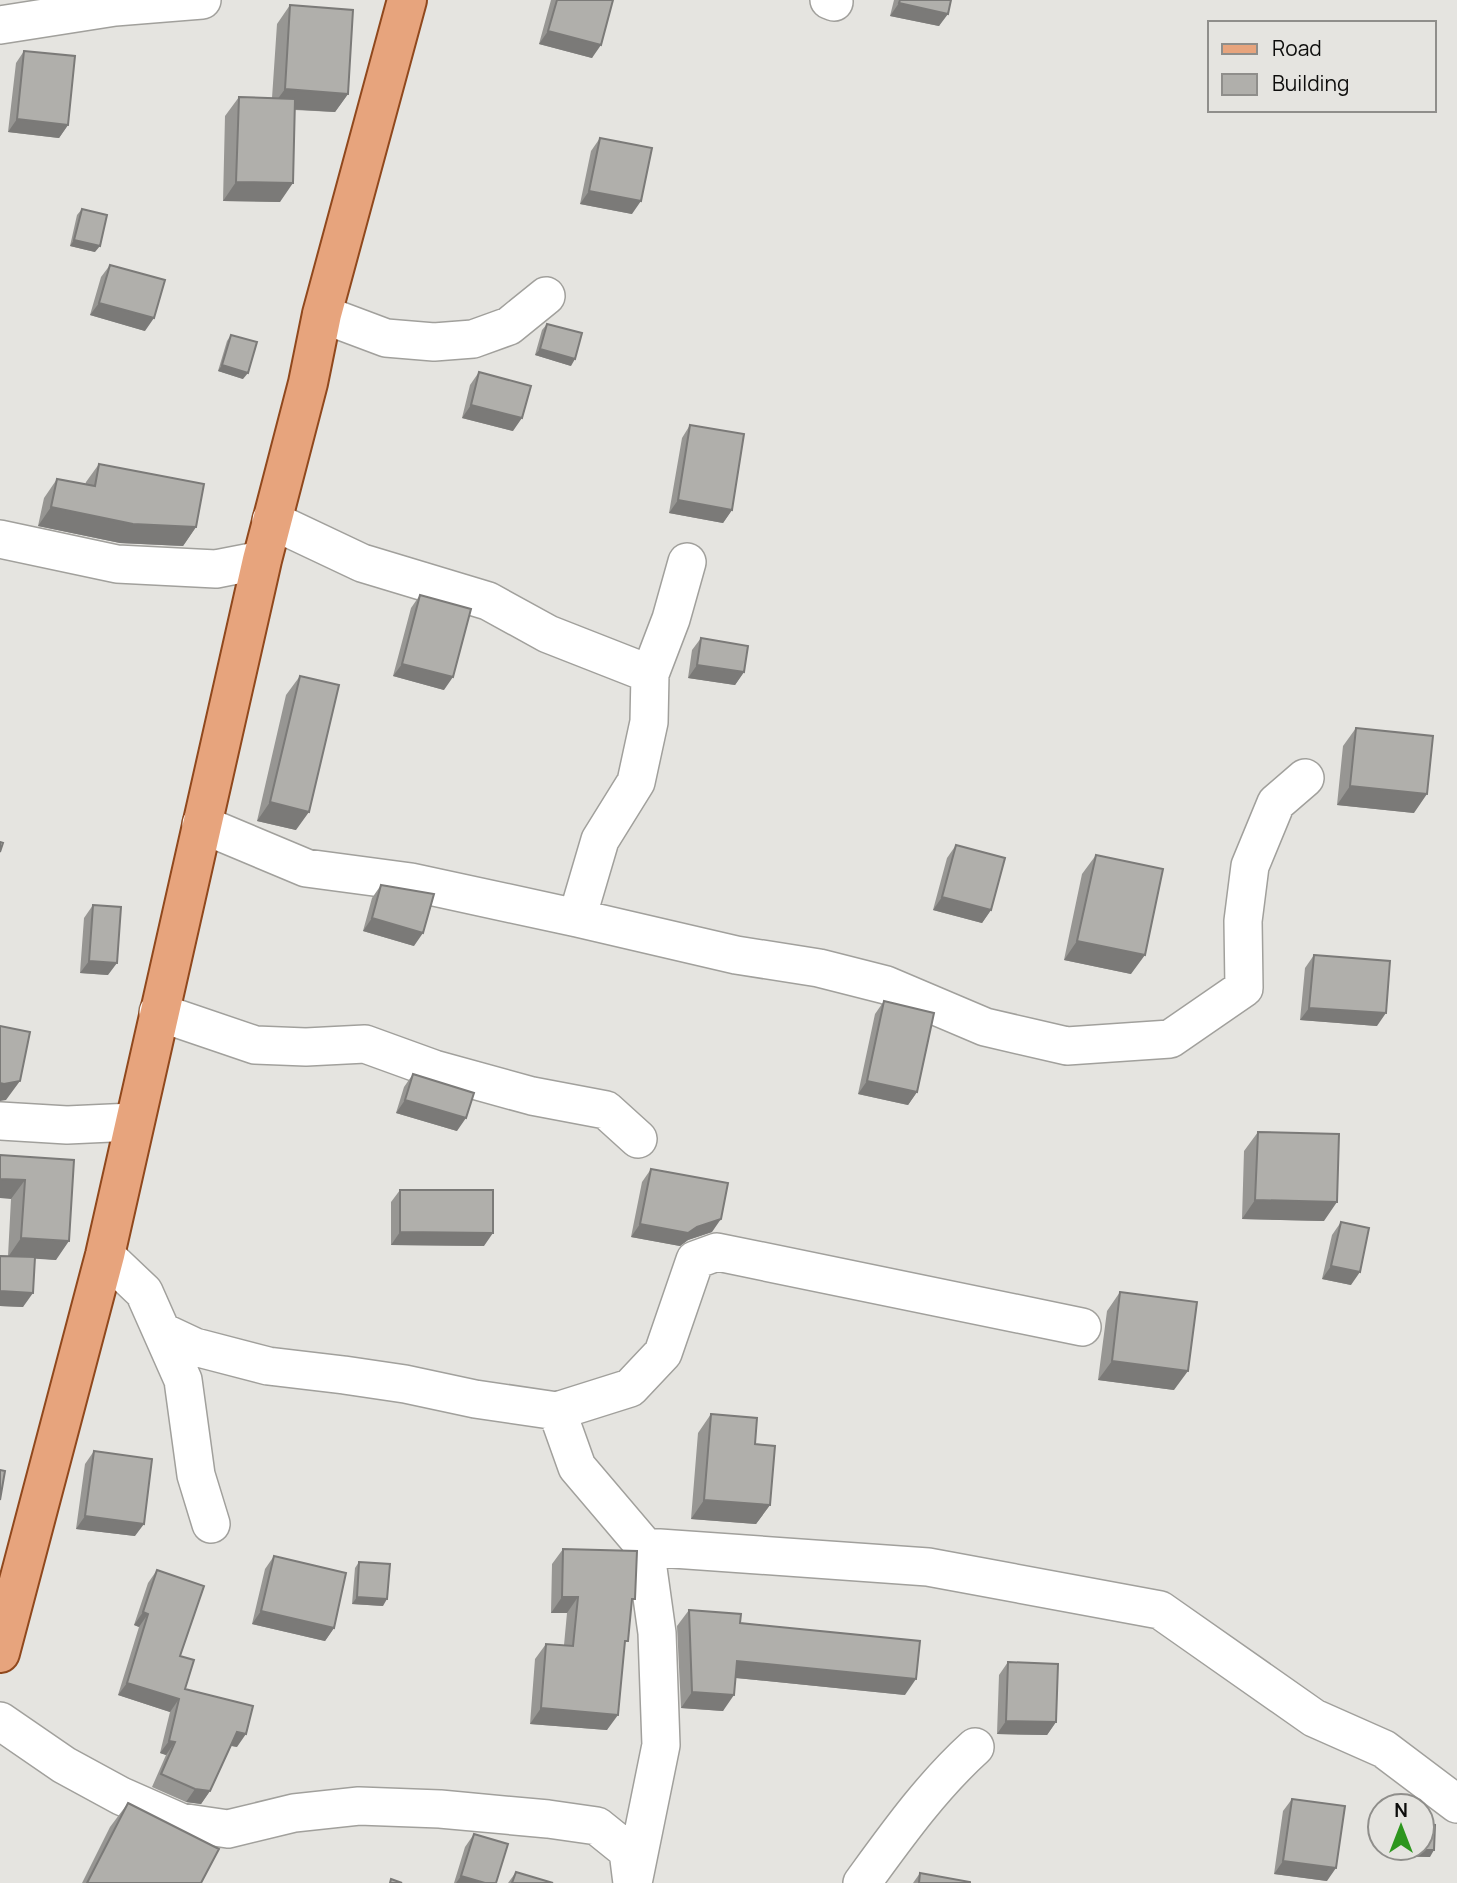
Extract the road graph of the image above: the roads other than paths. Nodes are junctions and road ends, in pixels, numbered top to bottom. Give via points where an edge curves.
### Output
1 (190, 0) edge
2 (407, 0) edge
3 (0, 25) edge
4 (546, 296) dead end
5 (322, 314) junction
6 (271, 520) junction
7 (0, 539) edge
8 (262, 560) junction
9 (687, 562) dead end
10 (650, 674) junction
11 (1305, 778) dead end
12 (201, 824) junction
13 (577, 918) junction
14 (159, 1012) junction
15 (0, 1121) edge
16 (133, 1122) junction
17 (638, 1139) dead end
18 (104, 1255) junction
19 (1082, 1326) dead end
20 (163, 1332) junction
21 (557, 1410) junction
22 (211, 1524) dead end
23 (645, 1547) junction
24 (0, 1653) edge
25 (0, 1721) edge
26 (975, 1747) dead end
27 (1457, 1804) edge
28 (633, 1883) edge
29 (862, 1883) edge

1 - 3 street via 116,6
2 - 5 main road
4 - 5 street via 509,326 473,340 386,338
5 - 6 main road
6 - 8 main road
6 - 10 street via 362,563 488,601 548,634
7 - 8 street via 117,564 216,569
8 - 12 main road
9 - 10 street
10 - 13 street via 649,722 636,782 600,840
11 - 13 street via 1276,803 1250,866 1243,921 1244,988 1170,1039 1067,1046 985,1027 886,985
12 - 13 street via 306,869 411,882
12 - 14 main road
14 - 16 main road
14 - 17 street via 256,1045 365,1044 532,1096 606,1110
15 - 16 street
16 - 18 main road
18 - 20 street via 144,1292
18 - 24 main road
19 - 21 street via 717,1252 695,1260 663,1353 630,1388
20 - 21 street via 195,1347 268,1366
20 - 22 street via 183,1380 196,1475
21 - 23 street via 578,1467
23 - 27 street via 928,1567 1160,1610 1314,1718 1384,1749
23 - 28 street via 657,1633 661,1745
25 - 28 street via 64,1765 180,1822 228,1829 294,1813 359,1806 548,1819 597,1826 628,1852
26 - 29 street via 950,1770

